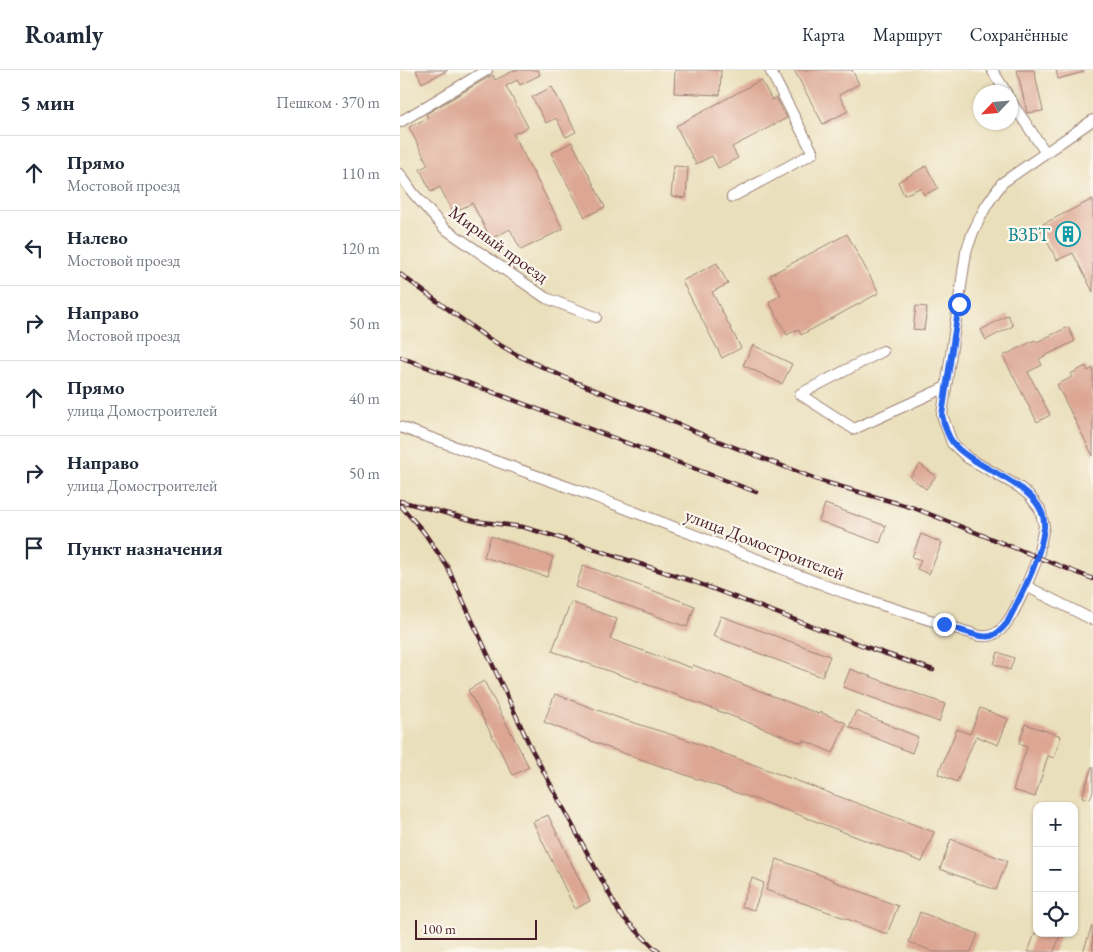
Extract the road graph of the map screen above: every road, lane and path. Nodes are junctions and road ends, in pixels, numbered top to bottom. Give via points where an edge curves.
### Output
1 (488, 70) edge
2 (770, 70) edge
3 (992, 70) edge
4 (1002, 85) edge
5 (1018, 112) edge
6 (1093, 120) edge
7 (400, 122) edge
8 (1046, 153) junction
9 (400, 174) edge
10 (732, 197) dead end
11 (596, 317) dead end
12 (884, 351) dead end
13 (946, 387) junction
14 (400, 428) edge
15 (1026, 586) junction
16 (1093, 620) edge

1 - 7 street
2 - 10 street via 813,152
3 - 4 street
5 - 8 street
6 - 8 street, улица Домостроителей
8 - 13 street, улица Домостроителей via 1002,183 973,232 966,252
9 - 11 street, Мирный проезд via 444,228 546,298
12 - 13 street via 800,394 854,429
13 - 15 street, улица Домостроителей via 942,415 952,443 968,458 1019,487 1040,509 1044,526 1040,549
14 - 15 street, улица Домостроителей via 593,496 845,593 980,636 999,632
15 - 16 street

